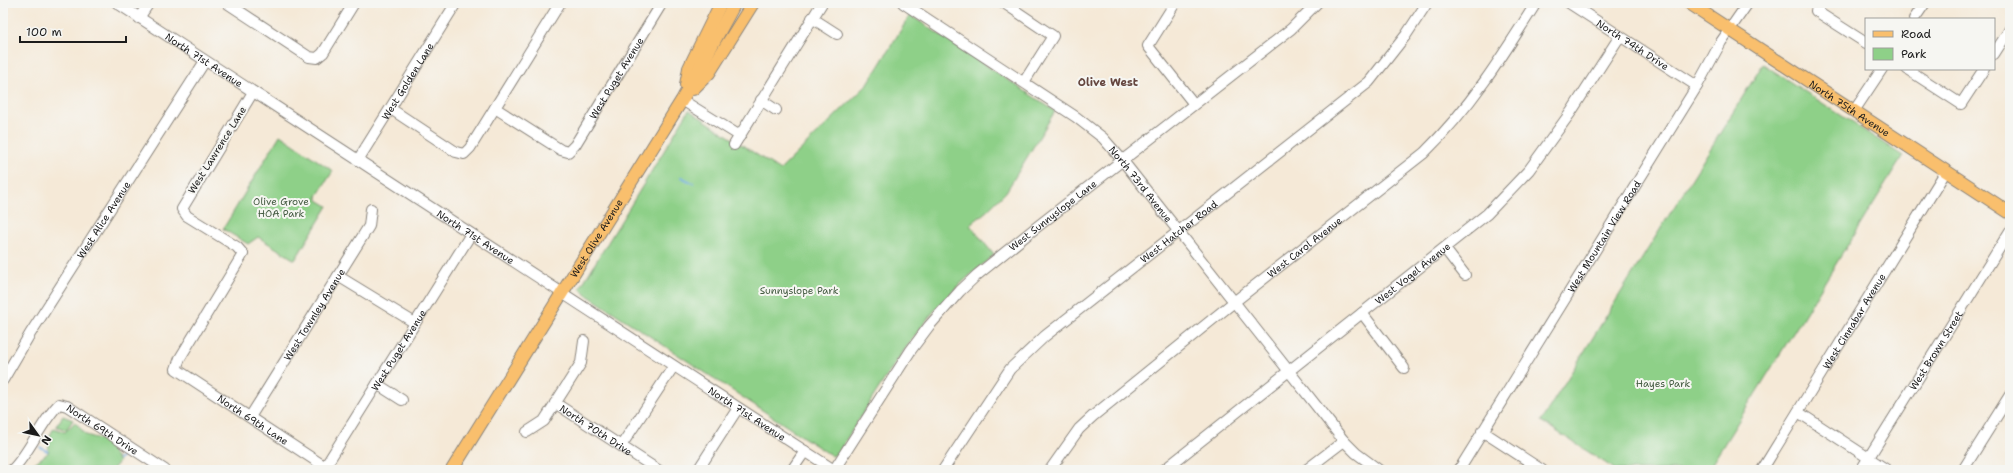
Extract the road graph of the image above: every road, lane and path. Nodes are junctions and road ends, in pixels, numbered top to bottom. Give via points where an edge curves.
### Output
1 (117, 3) edge
2 (149, 3) edge
3 (227, 3) edge
4 (354, 3) edge
5 (456, 3) edge
6 (560, 3) edge
7 (662, 3) edge
8 (721, 3) edge
9 (735, 3) edge
10 (753, 3) edge
11 (822, 3) edge
12 (902, 3) edge
13 (1004, 3) edge
14 (1175, 3) edge
15 (1317, 3) edge
16 (1427, 3) edge
17 (1536, 3) edge
18 (1569, 3) edge
19 (1689, 3) edge
20 (1748, 3) edge
21 (1925, 3) edge
22 (1819, 7) edge
23 (139, 18) junction
24 (812, 18) junction
25 (1915, 18) edge
26 (1730, 29) junction
27 (2010, 29) edge
28 (837, 34) dead end
29 (1620, 36) junction
30 (1865, 42) edge
31 (1995, 52) edge
32 (205, 61) junction
33 (1881, 70) edge
34 (1909, 70) edge
35 (1983, 70) edge
36 (1024, 82) junction
37 (1697, 86) junction
38 (253, 92) junction
39 (682, 100) junction
40 (761, 100) junction
41 (1194, 104) junction
42 (495, 108) junction
43 (390, 109) junction
44 (776, 110) dead end
45 (1854, 111) junction
46 (740, 136) junction
47 (734, 145) dead end
48 (358, 160) junction
49 (1123, 161) junction
50 (1946, 171) junction
51 (372, 209) dead end
52 (2010, 213) edge
53 (2010, 231) edge
54 (1178, 232) junction
55 (471, 234) junction
56 (1445, 249) junction
57 (1466, 275) dead end
58 (338, 276) junction
59 (562, 294) junction
60 (1234, 302) junction
61 (1362, 313) junction
62 (415, 323) junction
63 (584, 341) dead end
64 (673, 366) junction
65 (1404, 368) dead end
66 (176, 369) joint
67 (1289, 372) junction
68 (3, 380) edge
69 (377, 384) junction
70 (2010, 395) edge
71 (402, 400) dead end
72 (555, 403) junction
73 (738, 408) junction
74 (1798, 412) junction
75 (250, 417) junction
76 (1482, 431) junction
77 (527, 432) dead end
78 (1344, 441) junction
79 (622, 446) junction
80 (805, 451) junction
81 (1868, 458) junction
82 (328, 468) edge
83 (12, 470) edge
84 (165, 470) edge
85 (452, 470) edge
86 (658, 470) edge
87 (698, 470) edge
88 (792, 470) edge
89 (834, 470) edge
90 (943, 470) edge
91 (1050, 470) edge
92 (1164, 470) edge
93 (1306, 470) edge
94 (1379, 470) edge
95 (1458, 470) edge
96 (1542, 470) edge
97 (1762, 470) edge
98 (1861, 470) edge
99 (1887, 470) edge
100 (1963, 470) edge

1 - 23 street, North 71st Avenue
2 - 23 street
3 - 4 street via 310,57 317,58 323,53
5 - 43 street, West Golden Lane
6 - 42 street
7 - 42 street, West Puget Avenue via 575,145 568,152
8 - 39 main road via 690,68
9 - 39 main road, West Olive Avenue
10 - 39 main road via 708,73
11 - 24 street
12 - 36 street, North 73rd Avenue
13 - 36 street via 1054,36
14 - 41 street via 1148,46
15 - 41 street, West Sunnyslope Lane via 1291,29
16 - 54 street, West Hatcher Road via 1406,35 1369,82
17 - 60 street, West Carol Avenue via 1482,87 1448,130 1396,176
18 - 29 street, North 74th Drive
19 - 26 main road, North 75th Avenue
20 - 26 street, West Mountain View Road
21 - 25 street
22 - 30 street
23 - 32 street, North 71st Avenue
24 - 28 street
24 - 40 street
26 - 37 street, West Mountain View Road
26 - 45 main road, North 75th Avenue
27 - 31 street
29 - 37 street, North 74th Drive
29 - 56 street, West Vogel Avenue via 1571,112 1529,170 1487,214
32 - 38 street, North 71st Avenue
32 - 68 street, West Alice Avenue
33 - 45 street
34 - 35 street via 1961,104
36 - 49 street, North 73rd Avenue via 1092,128
37 - 76 street, West Mountain View Road
38 - 48 street, North 71st Avenue
38 - 66 street, West Lawrence Lane via 182,209 188,216 237,247 243,254 180,358
39 - 46 street
39 - 59 main road, West Olive Avenue
40 - 44 street
40 - 46 street
41 - 49 street, West Sunnyslope Lane
42 - 43 street via 464,154 456,152
43 - 48 street, West Golden Lane
45 - 50 main road, North 75th Avenue
46 - 47 street
48 - 55 street, North 71st Avenue
49 - 54 street, North 73rd Avenue
49 - 89 street, West Sunnyslope Lane via 1027,235 960,291 912,350
50 - 52 main road, North 75th Avenue
50 - 74 street, West Cinnabar Avenue
51 - 58 street, West Townley Avenue via 369,226
53 - 81 street, West Brown Street
54 - 60 street, North 73rd Avenue
54 - 90 street, West Hatcher Road via 1045,336 1010,369
55 - 59 street, North 71st Avenue
55 - 62 street, West Puget Avenue
56 - 57 street
56 - 61 street, West Vogel Avenue
58 - 62 street
58 - 75 street, West Townley Avenue
59 - 64 street, North 71st Avenue
59 - 85 main road, West Olive Avenue
60 - 67 street, North 73rd Avenue
60 - 91 street, West Carol Avenue via 1093,416 1076,434
61 - 65 street
61 - 67 street, West Vogel Avenue
62 - 69 street, West Puget Avenue
63 - 72 street via 581,363
64 - 73 street, North 71st Avenue
64 - 79 street
66 - 75 street, North 69th Lane
67 - 78 street, North 73rd Avenue
67 - 92 street, West Vogel Avenue
69 - 71 street
69 - 82 street, West Puget Avenue
70 - 100 street
72 - 77 street via 544,421
72 - 79 street, North 70th Drive
73 - 80 street, North 71st Avenue
73 - 87 street
74 - 81 street
74 - 97 street, West Cinnabar Avenue
75 - 82 street, North 69th Lane
76 - 95 street, West Mountain View Road
76 - 96 street
78 - 93 street
78 - 94 street, North 73rd Avenue
79 - 86 street, North 70th Drive
80 - 88 street
80 - 89 street, North 71st Avenue
81 - 98 street, West Brown Street
81 - 99 street
83 - 84 street, North 69th Drive via 26,455 52,411 59,404 67,406

